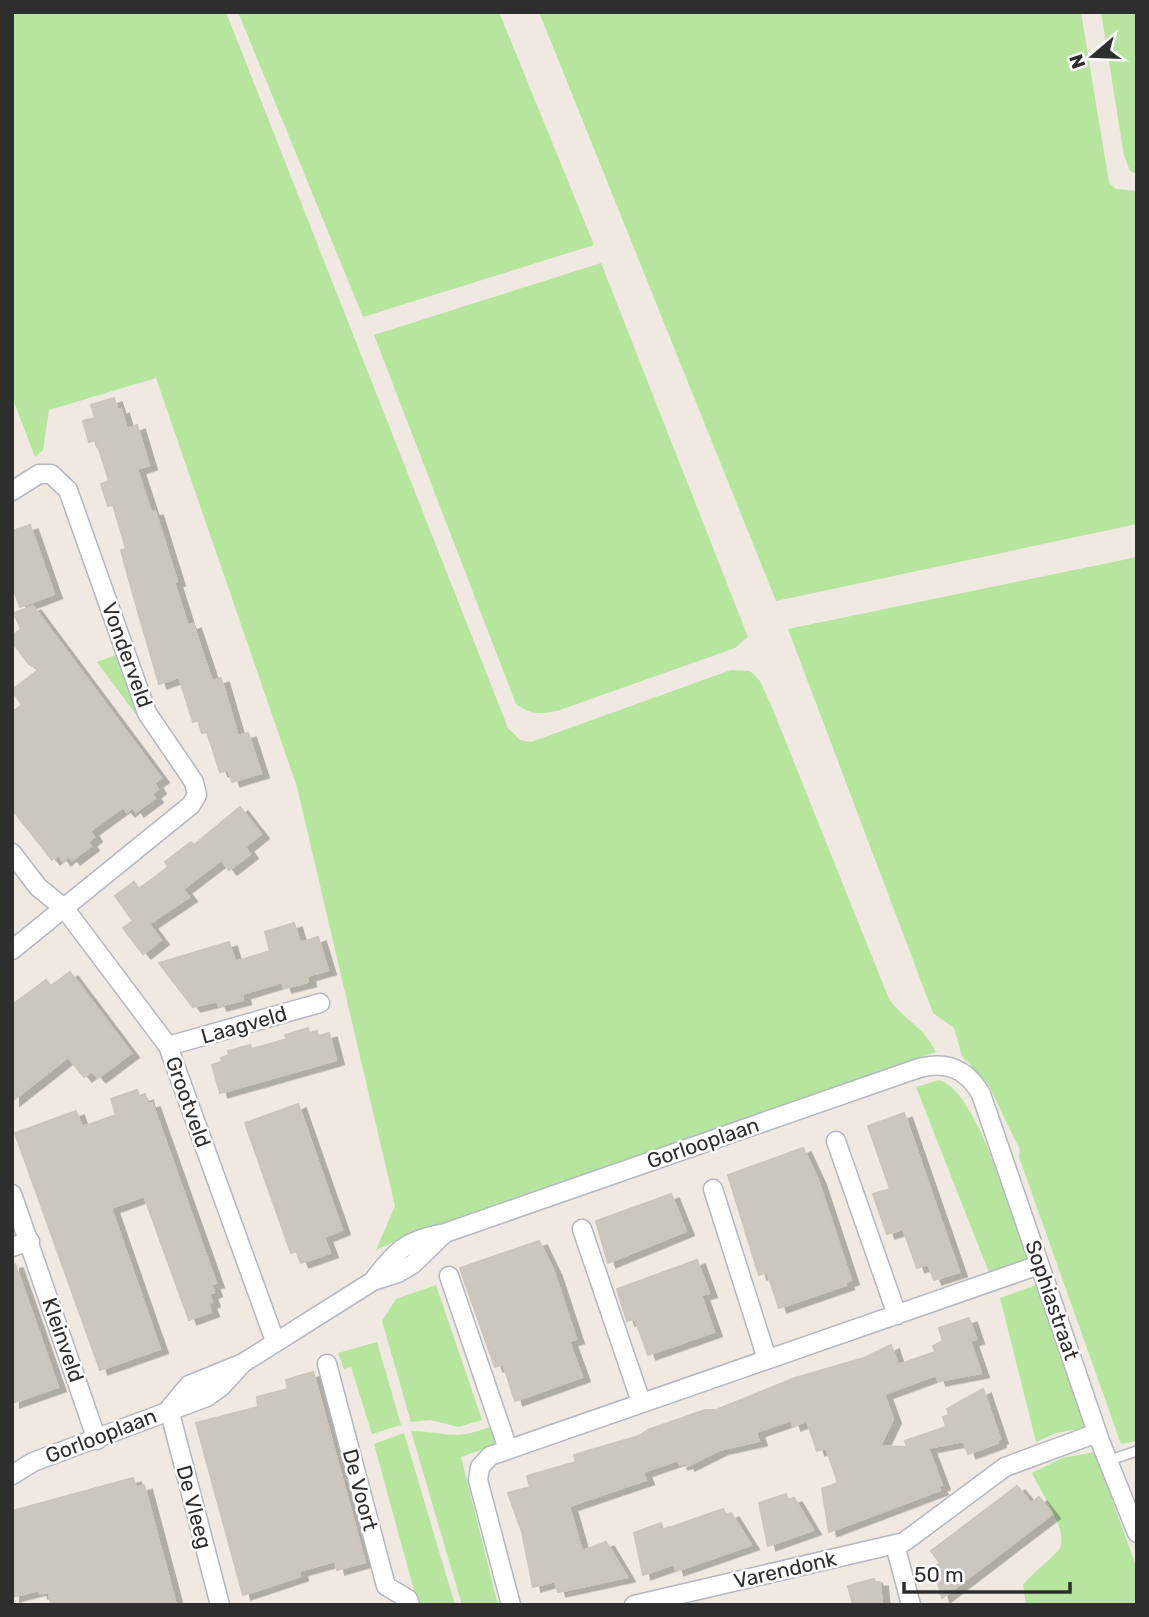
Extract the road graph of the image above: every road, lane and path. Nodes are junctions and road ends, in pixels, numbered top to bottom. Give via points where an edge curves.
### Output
1 (12, 491) edge
2 (12, 853) edge
3 (65, 909) junction
4 (12, 950) edge
5 (320, 1003) dead end
6 (168, 1046) junction
7 (961, 1071) joint
8 (836, 1141) dead end
9 (713, 1189) dead end
10 (12, 1195) edge
11 (582, 1229) dead end
12 (30, 1241) junction
13 (12, 1247) edge
14 (1039, 1265) junction
15 (449, 1276) dead end
16 (897, 1315) junction
17 (275, 1341) junction
18 (767, 1359) junction
19 (327, 1364) dead end
20 (641, 1402) junction
21 (169, 1409) junction
22 (1097, 1433) junction
23 (97, 1440) junction
24 (508, 1449) junction
25 (1137, 1451) edge
26 (12, 1459) edge
27 (1107, 1461) junction
28 (33, 1462) junction
29 (12, 1475) edge
30 (1137, 1533) edge
31 (895, 1545) junction
32 (409, 1602) edge
33 (220, 1605) edge
34 (385, 1605) edge
35 (511, 1605) edge
36 (634, 1605) edge
37 (911, 1605) edge

1 - 3 street, Vonderveld via 39,474 51,474 68,489 147,713 194,782 197,795 191,805
2 - 3 street via 38,887
3 - 4 street
3 - 6 street, Grootveld
5 - 6 street, Laagveld
6 - 17 street, Grootveld
7 - 14 street, Sophiastraat via 981,1094
7 - 17 street, Gorlooplaan via 936,1064 919,1068 445,1233 413,1264 373,1281
8 - 16 street
9 - 18 street
10 - 12 street, Kleinveld
11 - 20 street
12 - 13 street
12 - 23 street, Kleinveld
14 - 16 street
14 - 22 street, Sophiastraat
15 - 24 street
16 - 18 street
17 - 21 street, Gorlooplaan via 207,1397
18 - 20 street
19 - 32 street, De Voort via 386,1586
20 - 24 street
21 - 23 street, Gorlooplaan
21 - 33 street, De Vleeg
22 - 27 street, Sophiastraat
22 - 31 street, Varendonk via 1018,1460 910,1539
23 - 28 street, Gorlooplaan
24 - 35 street via 490,1455 480,1467 478,1480
25 - 27 lane
26 - 28 street, Gorlooplaan
27 - 30 street, Sophiastraat
28 - 29 street, Gorlooplaan
31 - 36 street, Varendonk
31 - 37 street
32 - 34 street

